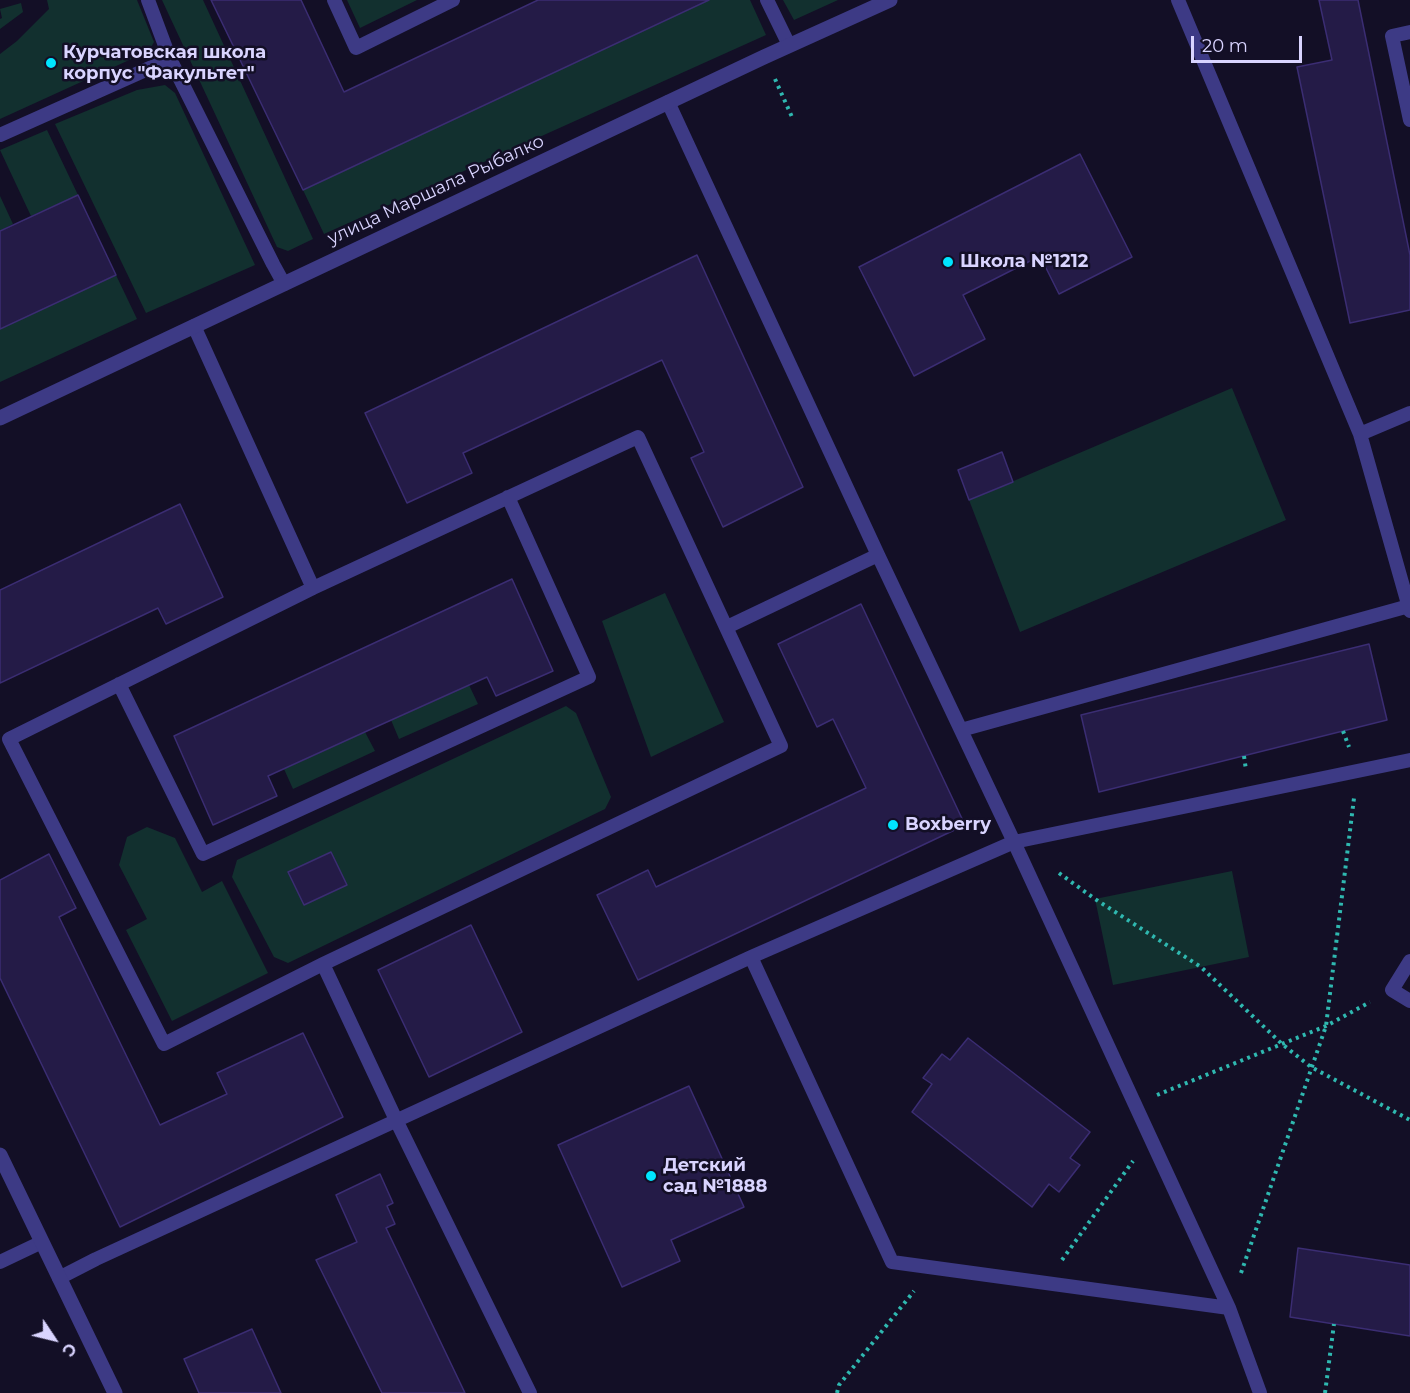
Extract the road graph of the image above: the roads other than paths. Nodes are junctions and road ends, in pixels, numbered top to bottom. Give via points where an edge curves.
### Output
1 (148, 0) edge
2 (334, 0) edge
3 (453, 0) edge
4 (767, 0) edge
5 (890, 0) edge
6 (1178, 0) edge
7 (1410, 32) edge
8 (789, 45) junction
9 (170, 59) junction
10 (668, 102) junction
11 (1410, 120) edge
12 (0, 135) edge
13 (284, 284) junction
14 (194, 326) junction
15 (1410, 414) edge
16 (0, 418) edge
17 (1360, 434) junction
18 (508, 497) junction
19 (878, 555) junction
20 (313, 588) junction
21 (1409, 609) edge
22 (726, 627) junction
23 (119, 684) junction
24 (961, 730) junction
25 (1410, 760) edge
26 (1014, 842) junction
27 (751, 957) junction
28 (1410, 961) edge
29 (323, 964) junction
30 (1410, 1001) edge
31 (397, 1122) junction
32 (0, 1155) edge
33 (42, 1242) junction
34 (0, 1262) edge
35 (59, 1278) junction
36 (1229, 1308) junction
37 (115, 1393) edge
38 (530, 1393) edge
39 (1260, 1393) edge

1 - 9 lane
2 - 3 lane via 356,48
4 - 8 lane
5 - 8 street, улица Маршала Рыбалко
6 - 17 lane
7 - 11 lane via 1392,36
8 - 10 street, улица Маршала Рыбалко
9 - 12 lane
9 - 13 lane
10 - 13 street, улица Маршала Рыбалко
10 - 19 lane
13 - 14 street, улица Маршала Рыбалко
14 - 16 street, улица Маршала Рыбалко
14 - 20 lane
15 - 17 lane
17 - 21 lane
18 - 20 lane
18 - 22 lane via 638,437
18 - 23 lane via 589,676 204,854
19 - 22 lane
19 - 24 lane
20 - 23 lane
21 - 24 lane
22 - 29 lane via 782,746
23 - 29 lane via 9,739 164,1044
24 - 26 lane
25 - 26 lane
26 - 27 lane
26 - 36 lane
27 - 31 lane
27 - 36 lane via 892,1262
28 - 30 lane via 1392,990
29 - 31 lane
31 - 35 lane
31 - 38 lane
32 - 33 street
33 - 34 lane
33 - 35 street
35 - 37 street
36 - 39 lane

